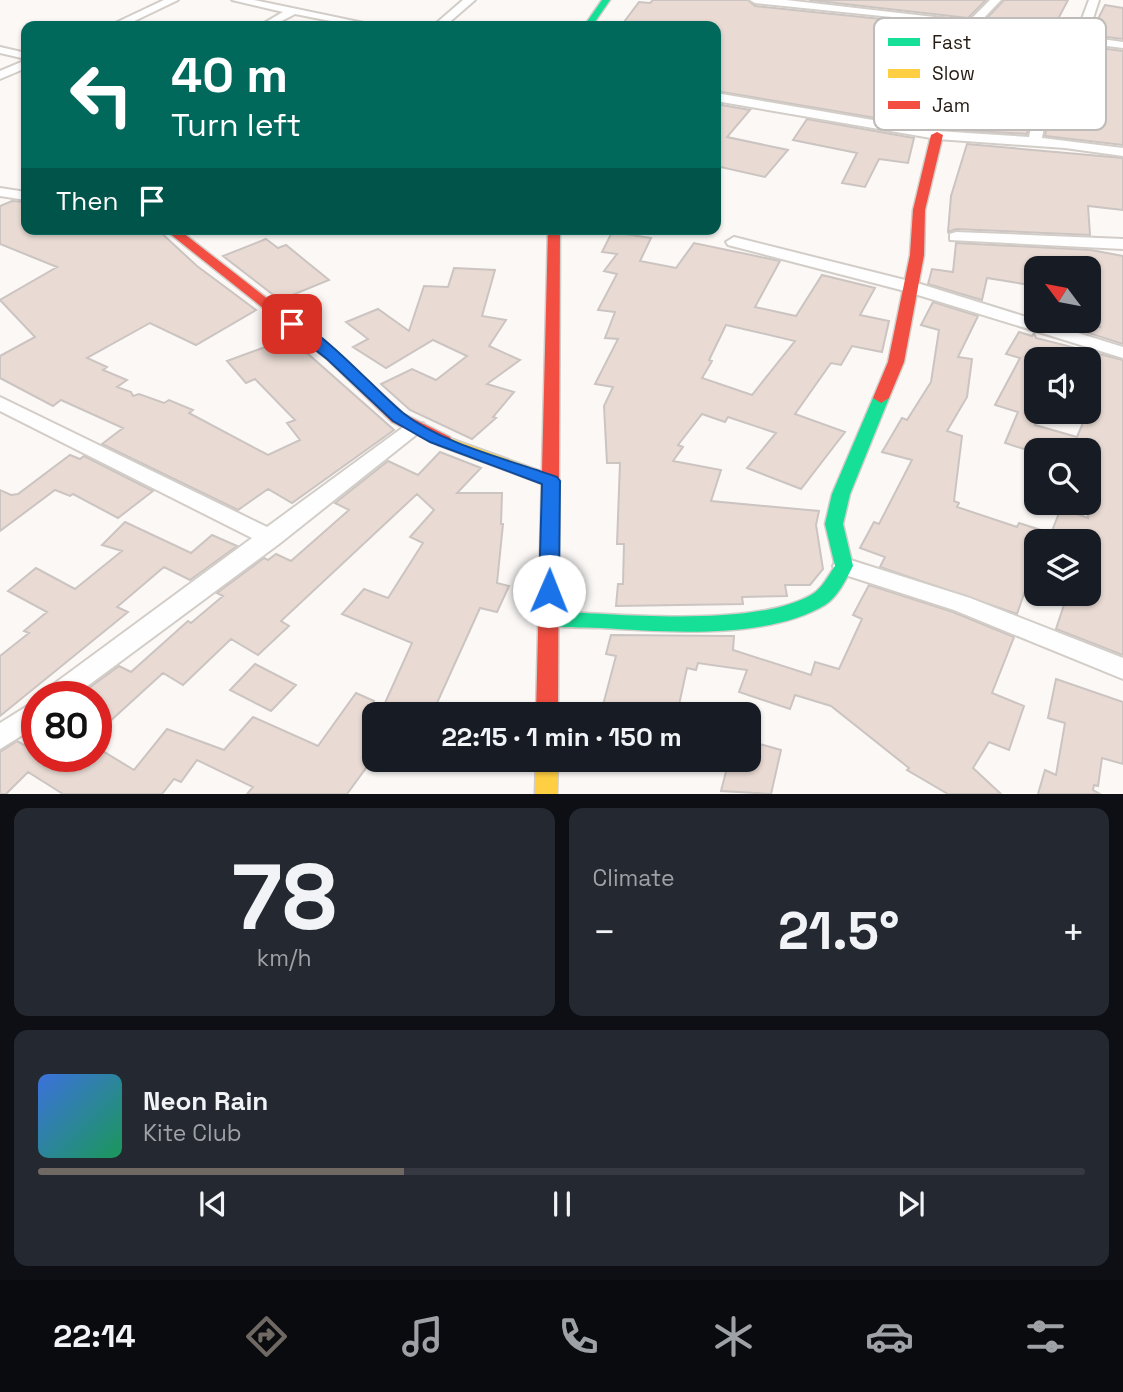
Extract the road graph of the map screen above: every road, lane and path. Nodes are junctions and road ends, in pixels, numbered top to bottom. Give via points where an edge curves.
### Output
1 (173, 0) edge
2 (237, 0) edge
3 (470, 0) edge
4 (606, 0) edge
5 (755, 0) edge
6 (996, 0) edge
7 (1094, 0) edge
8 (293, 11) junction
9 (918, 18) edge
10 (978, 18) edge
11 (1088, 18) edge
12 (126, 21) edge
13 (274, 21) edge
14 (346, 21) edge
15 (444, 21) edge
16 (591, 21) edge
17 (0, 50) edge
18 (21, 55) edge
19 (21, 66) edge
20 (0, 75) edge
21 (721, 98) edge
22 (874, 124) edge
23 (908, 130) edge
24 (1037, 130) edge
25 (937, 135) junction
26 (1035, 142) junction
27 (1123, 152) edge
28 (0, 192) edge
29 (21, 195) edge
30 (21, 197) edge
31 (0, 204) edge
32 (178, 235) edge
33 (555, 235) edge
34 (956, 237) dead end
35 (734, 242) dead end
36 (1123, 244) edge
37 (911, 286) junction
38 (1123, 353) edge
39 (0, 403) edge
40 (416, 427) junction
41 (551, 481) junction
42 (271, 538) junction
43 (844, 566) junction
44 (549, 618) junction
45 (1123, 669) edge
46 (76, 681) edge
47 (547, 702) edge
48 (21, 723) edge
49 (0, 738) edge
50 (547, 772) edge
51 (546, 793) edge

1 - 12 street
2 - 8 street
3 - 15 street
4 - 16 main road
5 - 9 street
6 - 10 street
7 - 11 street
8 - 13 street
8 - 14 street
17 - 18 street
19 - 20 street
21 - 22 street
23 - 25 street
24 - 26 street
25 - 26 street
25 - 37 main road via 919,210
26 - 27 street
28 - 29 street
30 - 31 street
32 - 40 main road via 332,356 398,418
33 - 41 main road
34 - 36 street
35 - 37 street
37 - 38 street
37 - 43 main road via 896,362 841,494 834,524
39 - 42 street
40 - 41 main road
40 - 42 street
41 - 44 main road
42 - 46 street
43 - 44 main road via 818,601 781,615 677,622
43 - 45 street via 962,604
44 - 47 main road
48 - 49 street
50 - 51 main road

